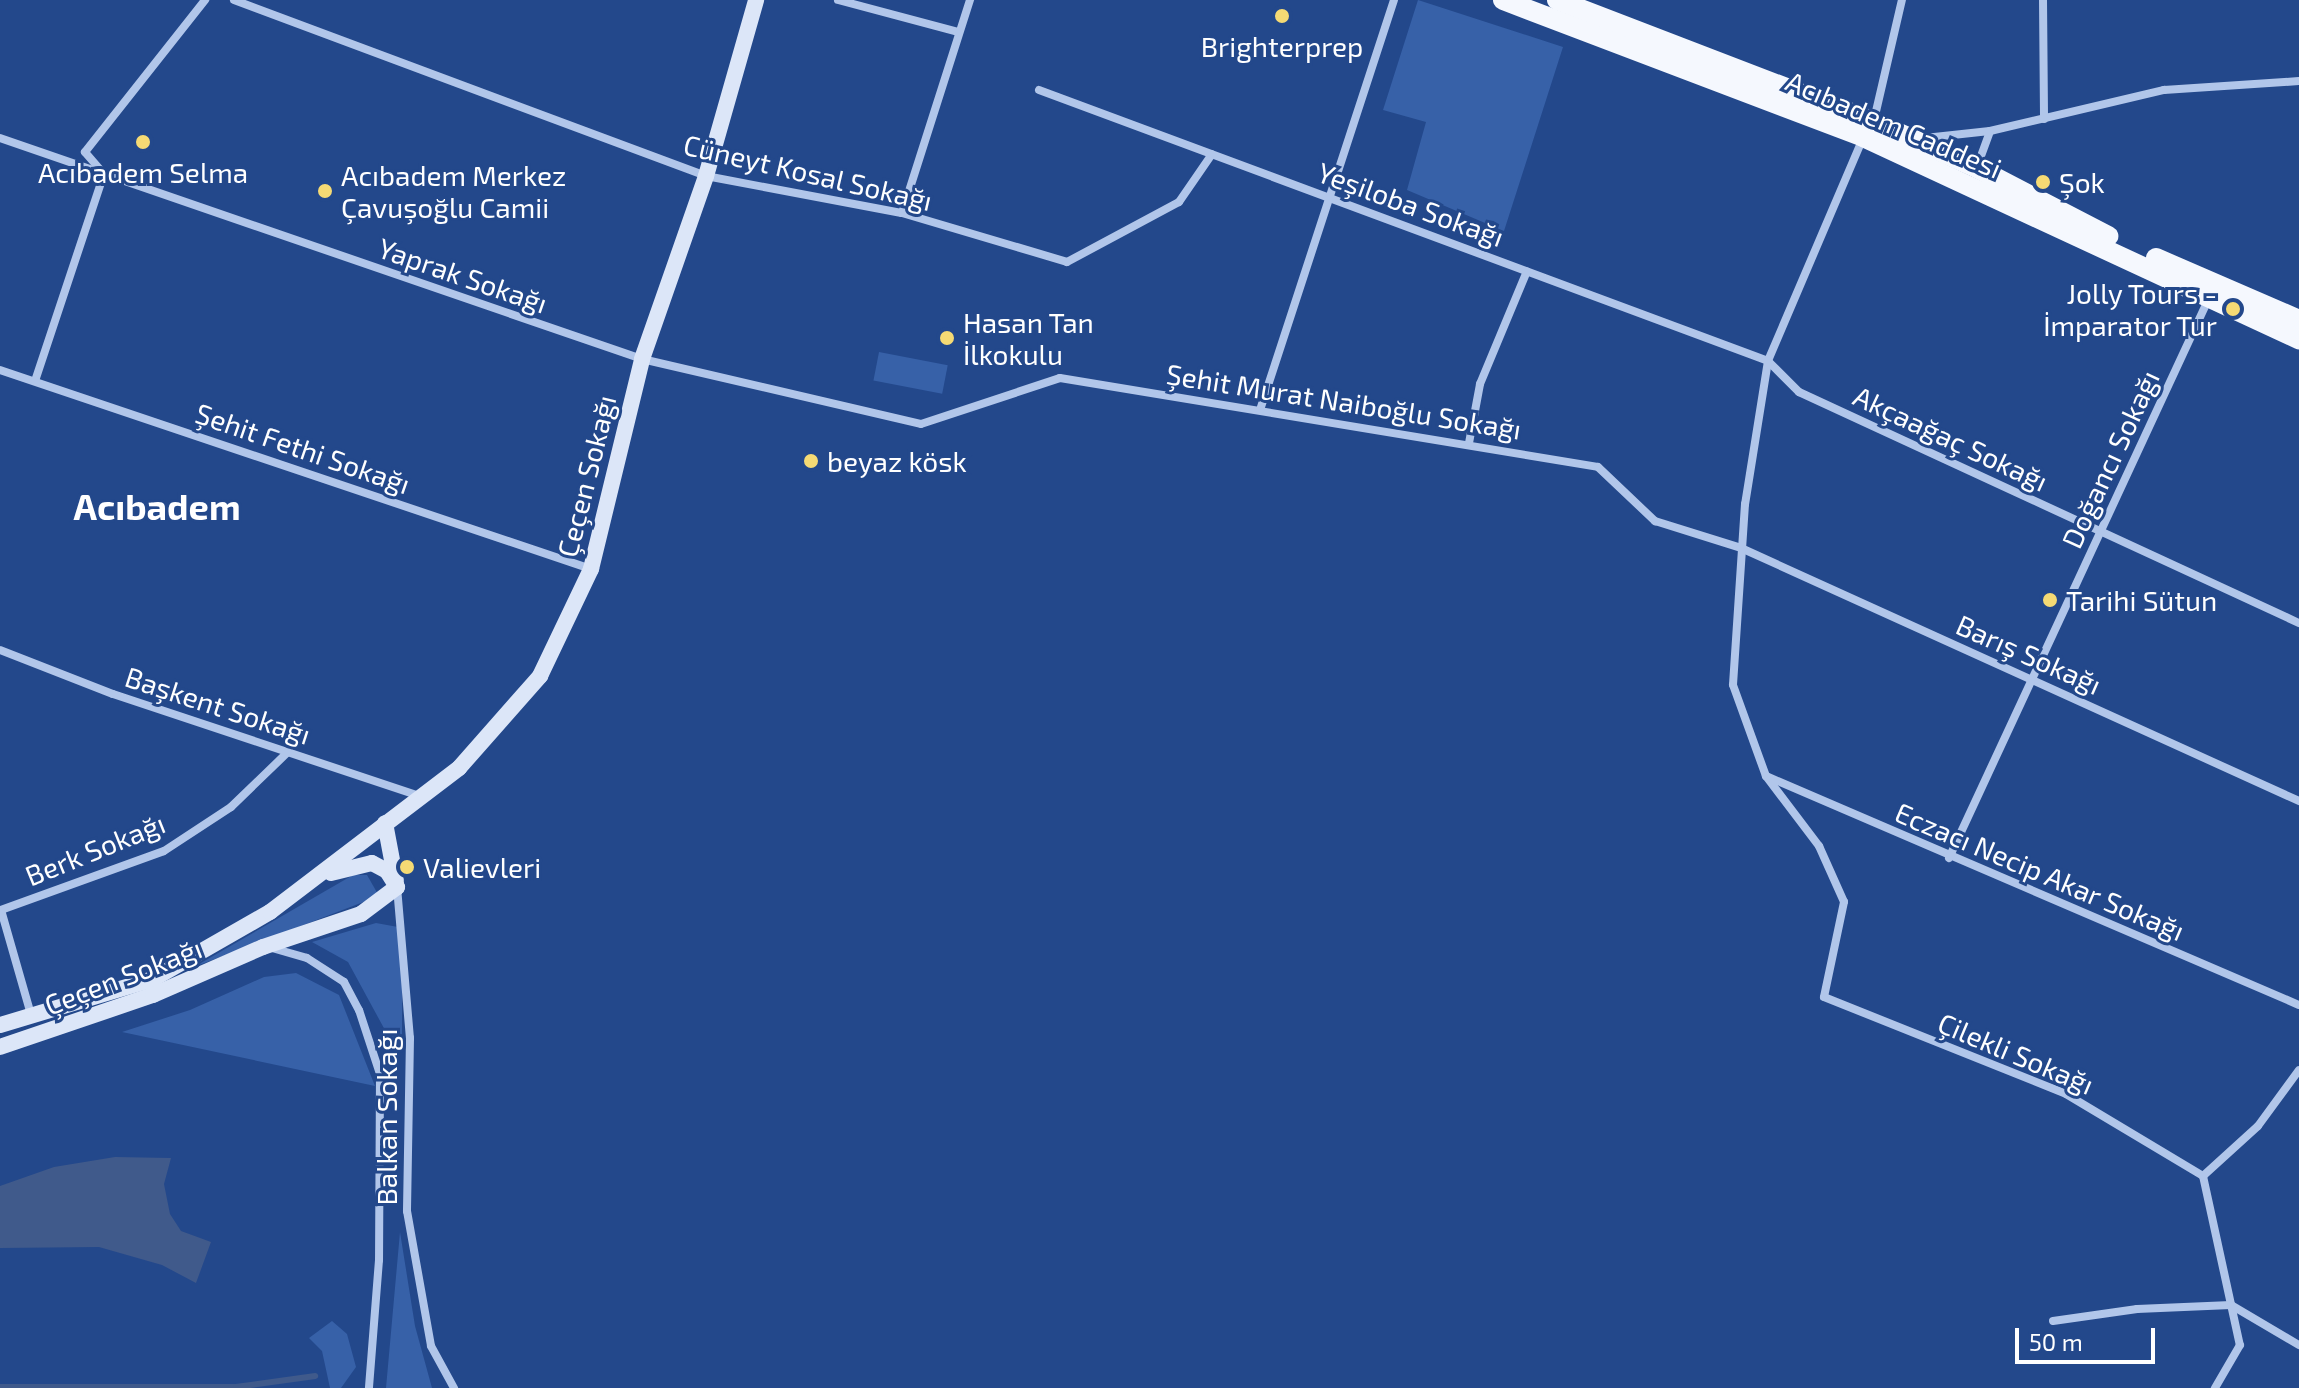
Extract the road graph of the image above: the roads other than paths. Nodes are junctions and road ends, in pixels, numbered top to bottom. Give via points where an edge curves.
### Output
1 (205, 0) edge
2 (234, 0) edge
3 (756, 0) edge
4 (838, 0) edge
5 (970, 0) edge
6 (1394, 0) edge
7 (1503, 0) edge
8 (1557, 0) edge
9 (1902, 0) edge
10 (2043, 0) edge
11 (958, 32) junction
12 (2299, 81) edge
13 (1039, 90) dead end
14 (2044, 119) junction
15 (1869, 129) junction
16 (1990, 131) junction
17 (0, 138) edge
18 (1912, 140) junction
19 (1212, 154) junction
20 (1977, 168) junction
21 (104, 174) junction
22 (706, 176) junction
23 (1331, 198) junction
24 (902, 213) junction
25 (1527, 271) junction
26 (2209, 297) junction
27 (2299, 320) edge
28 (2299, 339) edge
29 (642, 359) junction
30 (1768, 361) junction
31 (0, 370) edge
32 (35, 381) junction
33 (1260, 410) junction
34 (921, 424) joint
35 (1469, 443) junction
36 (2101, 532) junction
37 (1741, 548) junction
38 (591, 569) junction
39 (2299, 623) edge
40 (0, 650) edge
41 (2032, 680) junction
42 (289, 751) junction
43 (1766, 776) junction
44 (424, 797) junction
45 (2299, 801) edge
46 (385, 823) junction
47 (1949, 858) junction
48 (322, 875) junction
49 (397, 887) junction
50 (0, 910) edge
51 (263, 947) junction
52 (2299, 1005) edge
53 (32, 1018) junction
54 (0, 1025) edge
55 (0, 1047) edge
56 (2299, 1070) edge
57 (2203, 1176) junction
58 (2231, 1305) junction
59 (2053, 1321) dead end
60 (2299, 1345) edge
61 (369, 1388) edge
62 (454, 1388) edge
63 (2215, 1388) edge

1 - 21 street via 85,152
2 - 22 street, Cüneyt Kosal Sokağı
3 - 22 main road, Çeçen Sokağı
4 - 11 street
5 - 11 street
6 - 23 street
7 - 15 main road, Acıbadem Caddesi
8 - 15 main road, Acıbadem Caddesi
9 - 15 street
10 - 14 street
11 - 24 street
12 - 14 street via 2164,90
13 - 19 street, Yeşiloba Sokağı
14 - 16 street
15 - 18 main road, Acıbadem Caddesi
15 - 26 main road, Acıbadem Caddesi
15 - 30 street
16 - 18 street
16 - 20 street
17 - 21 street, Yaprak Sokağı
18 - 20 main road, Acıbadem Caddesi
19 - 23 street, Yeşiloba Sokağı
19 - 24 street, Cüneyt Kosal Sokağı via 1179,202 1067,262
20 - 27 main road, Acıbadem Caddesi via 2114,239
21 - 29 street, Yaprak Sokağı
21 - 32 street
22 - 24 street, Cüneyt Kosal Sokağı
22 - 29 main road, Çeçen Sokağı
23 - 25 street, Yeşiloba Sokağı
23 - 33 street
25 - 30 street, Yeşiloba Sokağı
25 - 35 street via 1480,384
26 - 28 main road, Acıbadem Caddesi
26 - 36 street, Doğancı Sokağı
29 - 34 street, Yaprak Sokağı
29 - 38 main road, Çeçen Sokağı
30 - 36 street, Akçaağaç Sokağı via 1799,392
30 - 37 street
31 - 32 street, Şehit Fethi Sokağı
32 - 38 street, Şehit Fethi Sokağı
33 - 34 street, Şehit Murat Naiboğlu Sokağı via 1060,378
33 - 35 street, Şehit Murat Naiboğlu Sokağı
35 - 37 street, Şehit Murat Naiboğlu Sokağı via 1598,467 1655,521
36 - 39 street, Akçaağaç Sokağı
36 - 41 street, Doğancı Sokağı
37 - 41 street, Barış Sokağı
37 - 43 street via 1733,685
38 - 44 main road, Çeçen Sokağı via 540,676 459,768
40 - 42 street, Başkent Sokağı via 113,694
41 - 45 street, Barış Sokağı
41 - 47 street, Doğancı Sokağı
42 - 44 street, Başkent Sokağı
42 - 50 street, Berk Sokağı via 231,807 164,851
43 - 47 street, Eczacı Necip Akar Sokağı
43 - 57 street, Çilekli Sokağı via 1819,846 1844,902 1824,997 2066,1094
44 - 46 main road, Çeçen Sokağı
46 - 48 main road, Çeçen Sokağı
46 - 49 main road
47 - 52 street, Eczacı Necip Akar Sokağı
48 - 49 main road, Çeçen Sokağı via 372,863 387,871
48 - 53 main road, Çeçen Sokağı via 270,912 153,979
49 - 51 main road, Çeçen Sokağı via 361,914
49 - 62 street, Balkan Sokağı via 410,1038 407,1211 431,1346
50 - 53 street, Berk Sokağı
51 - 55 main road, Çeçen Sokağı via 153,995
51 - 61 street, Balkan Sokağı via 307,958 344,982 380,1074 379,1260
53 - 54 main road, Çeçen Sokağı
56 - 57 street via 2258,1126
57 - 58 street
58 - 59 street via 2137,1309
58 - 60 street
58 - 63 street via 2240,1345

